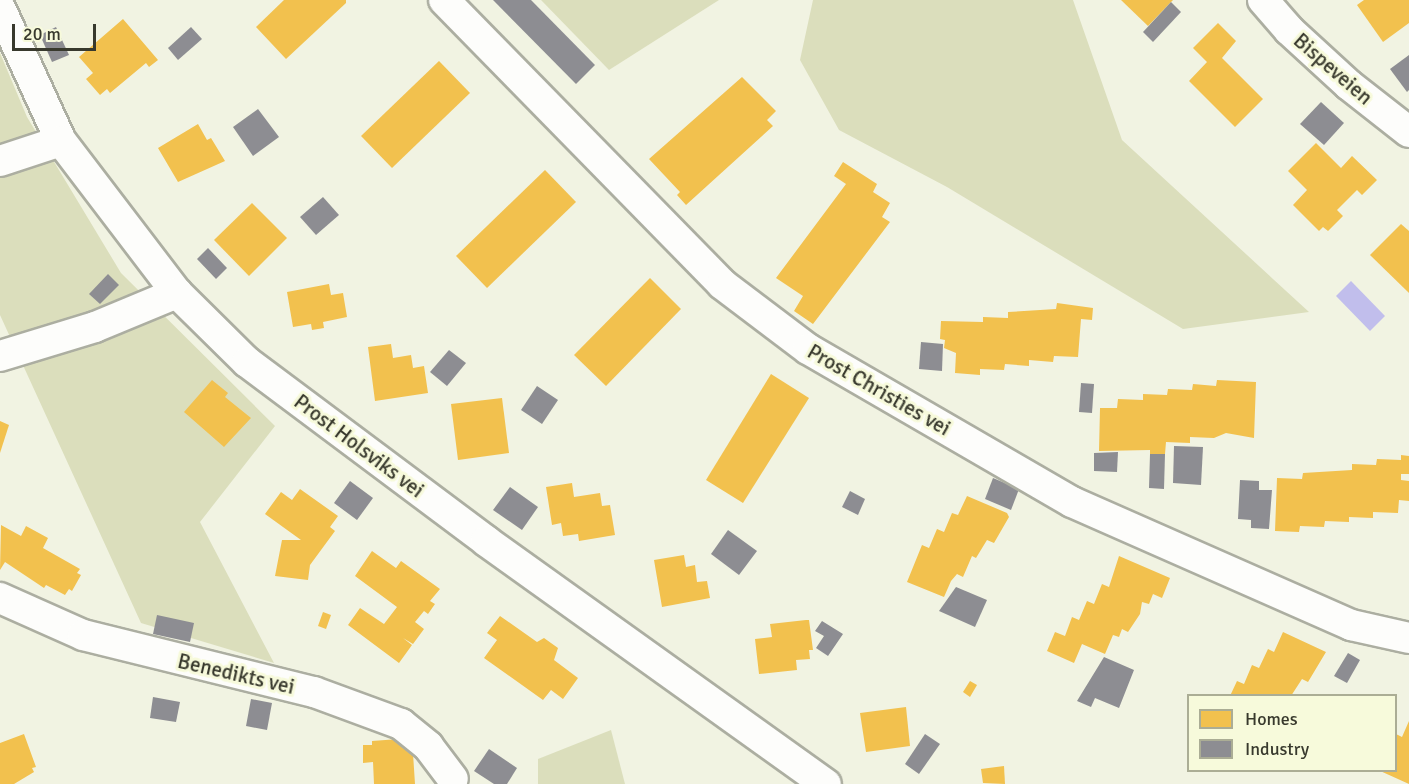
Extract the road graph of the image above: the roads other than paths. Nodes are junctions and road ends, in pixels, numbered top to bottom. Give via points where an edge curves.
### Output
1 (444, 0) edge
2 (1263, 0) edge
3 (0, 8) edge
4 (1409, 132) edge
5 (61, 141) junction
6 (0, 161) edge
7 (177, 292) junction
8 (0, 356) edge
9 (0, 598) edge
10 (1409, 638) edge
11 (453, 779) dead end
12 (826, 784) edge

1 - 10 street, Prost Christies vei via 722,284 808,349 1072,502 1350,625
2 - 4 street, Bispeveien via 1288,30
3 - 5 street, Prost Holsviks vei
5 - 6 street
5 - 7 street, Prost Holsviks vei
7 - 8 street via 95,327
7 - 12 street, Prost Holsviks vei via 247,362 486,541
9 - 11 street, Benedikts vei via 83,635 314,692 401,724 428,746

